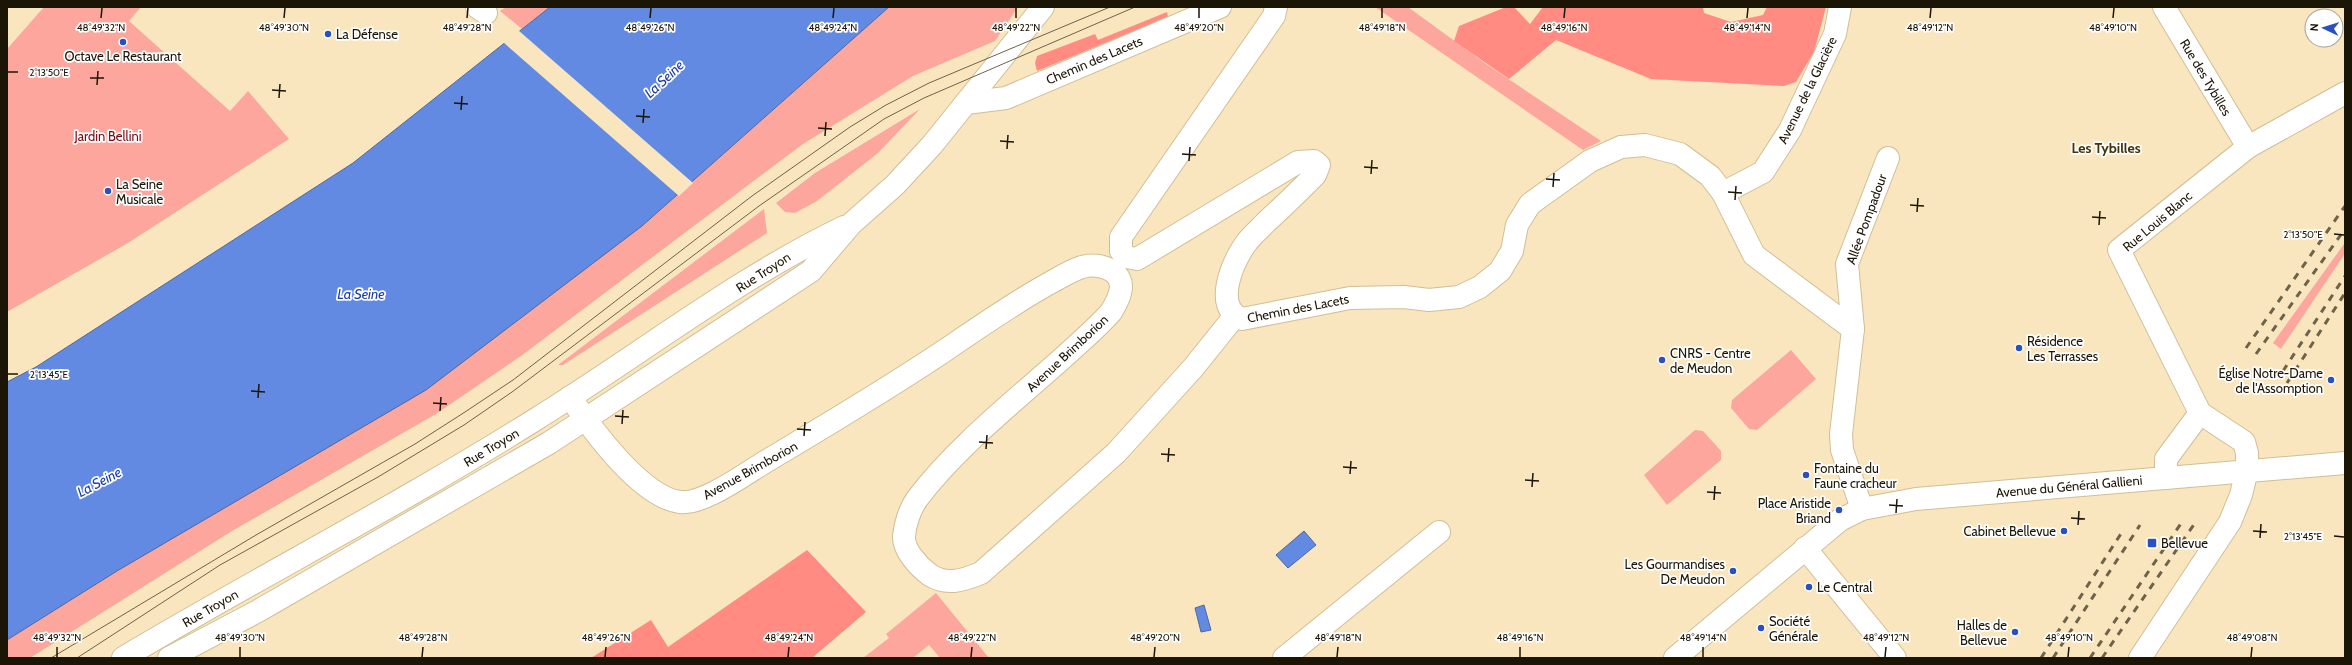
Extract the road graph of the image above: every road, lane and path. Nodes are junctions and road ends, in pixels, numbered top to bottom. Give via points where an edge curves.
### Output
1 (1043, 7) edge
2 (1220, 7) edge
3 (1276, 7) edge
4 (1840, 7) edge
5 (2164, 7) edge
6 (2345, 93) edge
7 (966, 103) junction
8 (2248, 147) junction
9 (1888, 158) dead end
10 (1723, 193) junction
11 (851, 224) junction
12 (1234, 316) junction
13 (1854, 328) junction
14 (570, 397) junction
15 (2200, 413) junction
16 (585, 420) junction
17 (2345, 463) edge
18 (2247, 470) junction
19 (2166, 478) junction
20 (1862, 509) junction
21 (1439, 532) dead end
22 (1805, 548) junction
23 (123, 658) edge
24 (170, 658) edge
25 (1284, 658) edge
26 (1675, 658) edge
27 (1895, 658) edge
28 (2140, 658) edge

1 - 7 street, Rue Troyon
2 - 7 street, Chemin des Lacets via 1006,98
3 - 12 street, Chemin des Lacets via 1274,16 1121,237 1121,251 1126,257 1137,259 1298,162 1318,162 1320,165 1315,176 1247,242 1231,272 1226,291 1226,304
4 - 10 street, Avenue de la Glacière via 1835,34 1790,130 1763,172
5 - 8 street, Rue des Tybilles
6 - 8 street, Rue Louis Blanc
7 - 11 street, Rue Troyon via 932,145 895,184
8 - 15 street, Rue Louis Blanc via 2119,250
9 - 13 street, Allée Pompadour via 1847,264
10 - 12 street, Chemin des Lacets via 1710,176 1680,154 1645,145 1621,147 1590,161 1530,204 1517,225 1512,251 1500,271 1480,287 1459,297 1429,300 1404,297 1350,298 1242,319
10 - 13 street, Chemin des Lacets via 1754,255
11 - 14 street, Rue Troyon via 796,250
11 - 16 street, Rue Troyon via 811,271
12 - 16 street, Avenue Brimborion via 1193,368 1116,453 981,573 960,582 940,580 924,571 914,560 904,538 916,500 944,468 1111,312 1117,302 1121,286 1110,269 1085,266 1072,270 1033,292 838,420 730,484 699,499 681,503 664,497 624,466
13 - 20 street, Allée Pompadour via 1841,445
14 - 16 street, Avenue Brimborion
14 - 23 street, Rue Troyon via 424,488
15 - 18 street via 2244,442
15 - 19 street via 2166,459
16 - 24 street, Rue Troyon via 265,607
17 - 18 street, Avenue du Général Gallieni
18 - 19 street, Avenue du Général Gallieni
18 - 28 street via 2242,495 2230,522
19 - 20 street, Avenue du Général Gallieni via 1916,499
20 - 22 street, Avenue du Général Gallieni via 1840,520
21 - 25 street
22 - 26 street, Avenue du Général Gallieni
22 - 27 street

